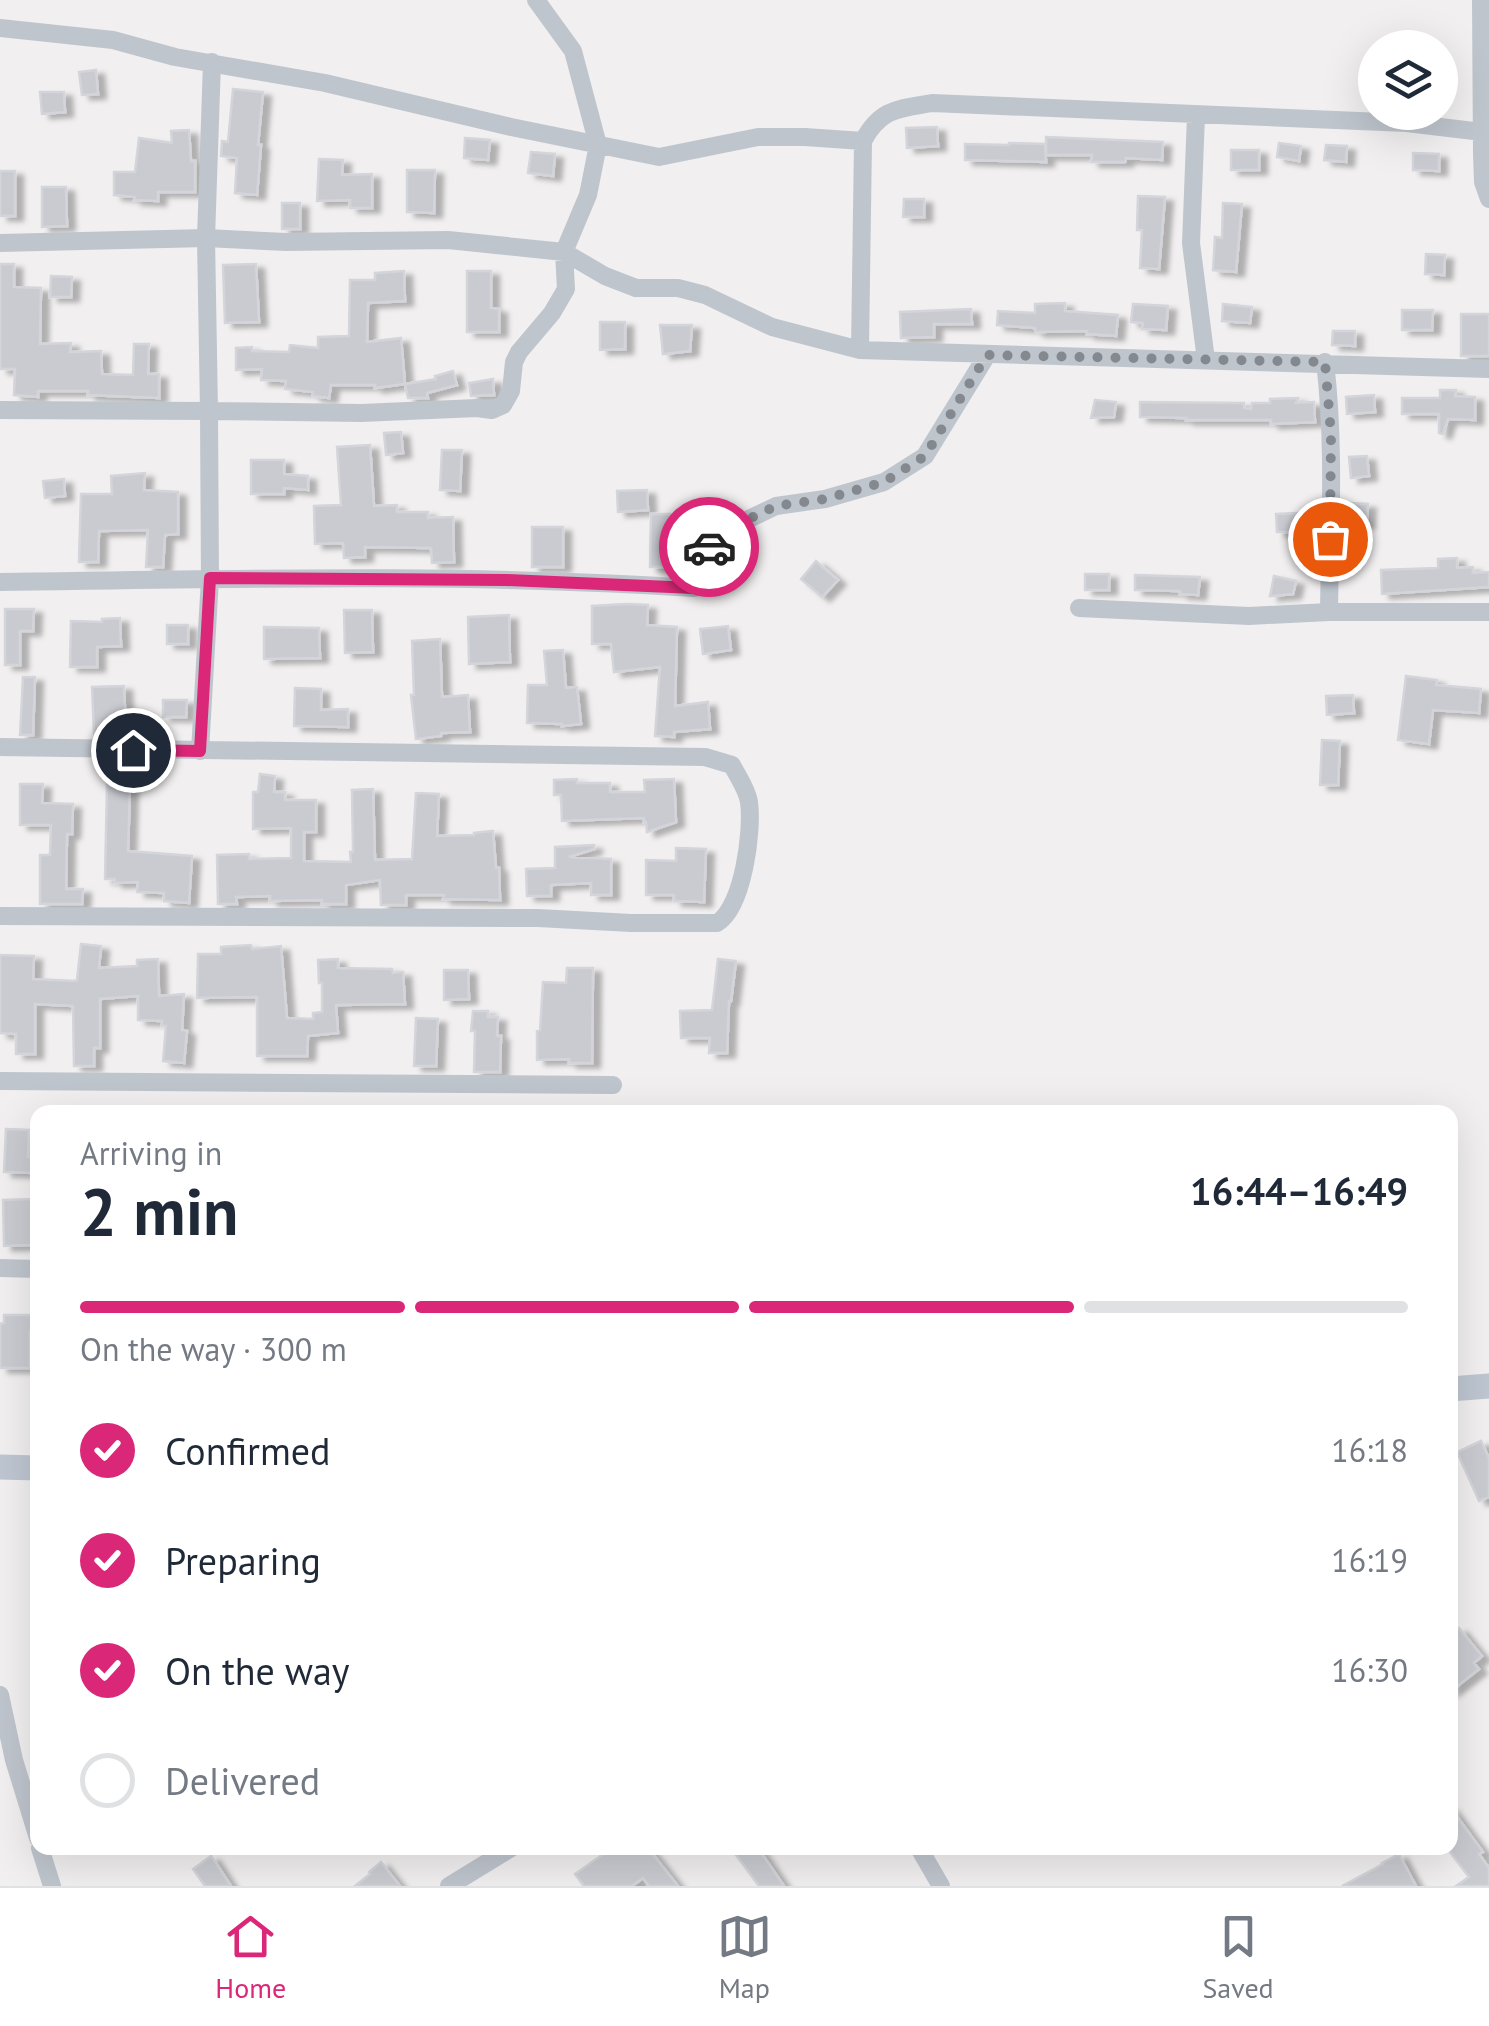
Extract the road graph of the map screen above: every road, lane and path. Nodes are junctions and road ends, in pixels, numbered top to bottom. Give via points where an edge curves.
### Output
1 (536, 0) edge
2 (1481, 0) edge
3 (0, 28) edge
4 (212, 62) junction
5 (1196, 116) junction
6 (1482, 132) junction
7 (863, 140) junction
8 (598, 145) junction
9 (1489, 199) edge
10 (206, 238) junction
11 (0, 242) edge
12 (564, 252) junction
13 (860, 350) junction
14 (987, 355) junction
15 (1206, 360) junction
16 (1325, 362) junction
17 (1489, 369) edge
18 (0, 410) edge
19 (209, 411) junction
20 (210, 578) junction
21 (0, 582) edge
22 (1079, 608) dead end
23 (1329, 612) junction
24 (1489, 612) edge
25 (0, 747) edge
26 (200, 751) junction
27 (0, 916) edge
28 (0, 1080) edge
29 (613, 1085) dead end
30 (0, 1268) edge
31 (30, 1269) edge
32 (1489, 1386) edge
33 (1458, 1388) edge
34 (0, 1467) edge
35 (30, 1468) edge
36 (0, 1695) edge
37 (30, 1812) edge
38 (42, 1855) edge
39 (500, 1855) edge
40 (923, 1855) edge
41 (52, 1886) edge
42 (449, 1886) edge
43 (942, 1886) edge

1 - 8 street via 574,51
2 - 6 street
3 - 4 street via 114,40
4 - 8 street
4 - 10 street
5 - 6 street
5 - 7 street via 932,103 878,118
5 - 15 street via 1191,243
6 - 9 street
7 - 8 street via 758,137 659,157
7 - 13 street
8 - 12 street via 588,195
10 - 11 street
10 - 12 street via 448,240
10 - 19 street
12 - 13 street via 636,288 678,288 772,328
12 - 19 street via 566,289 519,352 503,406
13 - 14 street
14 - 15 street
14 - 20 street via 925,456 884,482 776,506 726,530 710,544 694,588
15 - 16 street
16 - 17 street
16 - 23 street via 1332,465
18 - 19 street
19 - 20 street
20 - 21 street
20 - 26 street
22 - 23 street via 1249,616
23 - 24 street
25 - 26 street
26 - 27 street via 705,757 732,765 748,796 743,871 728,917 717,923
28 - 29 street
30 - 31 street
32 - 33 street
34 - 35 street
36 - 37 street
38 - 41 street
39 - 42 street
40 - 43 street

